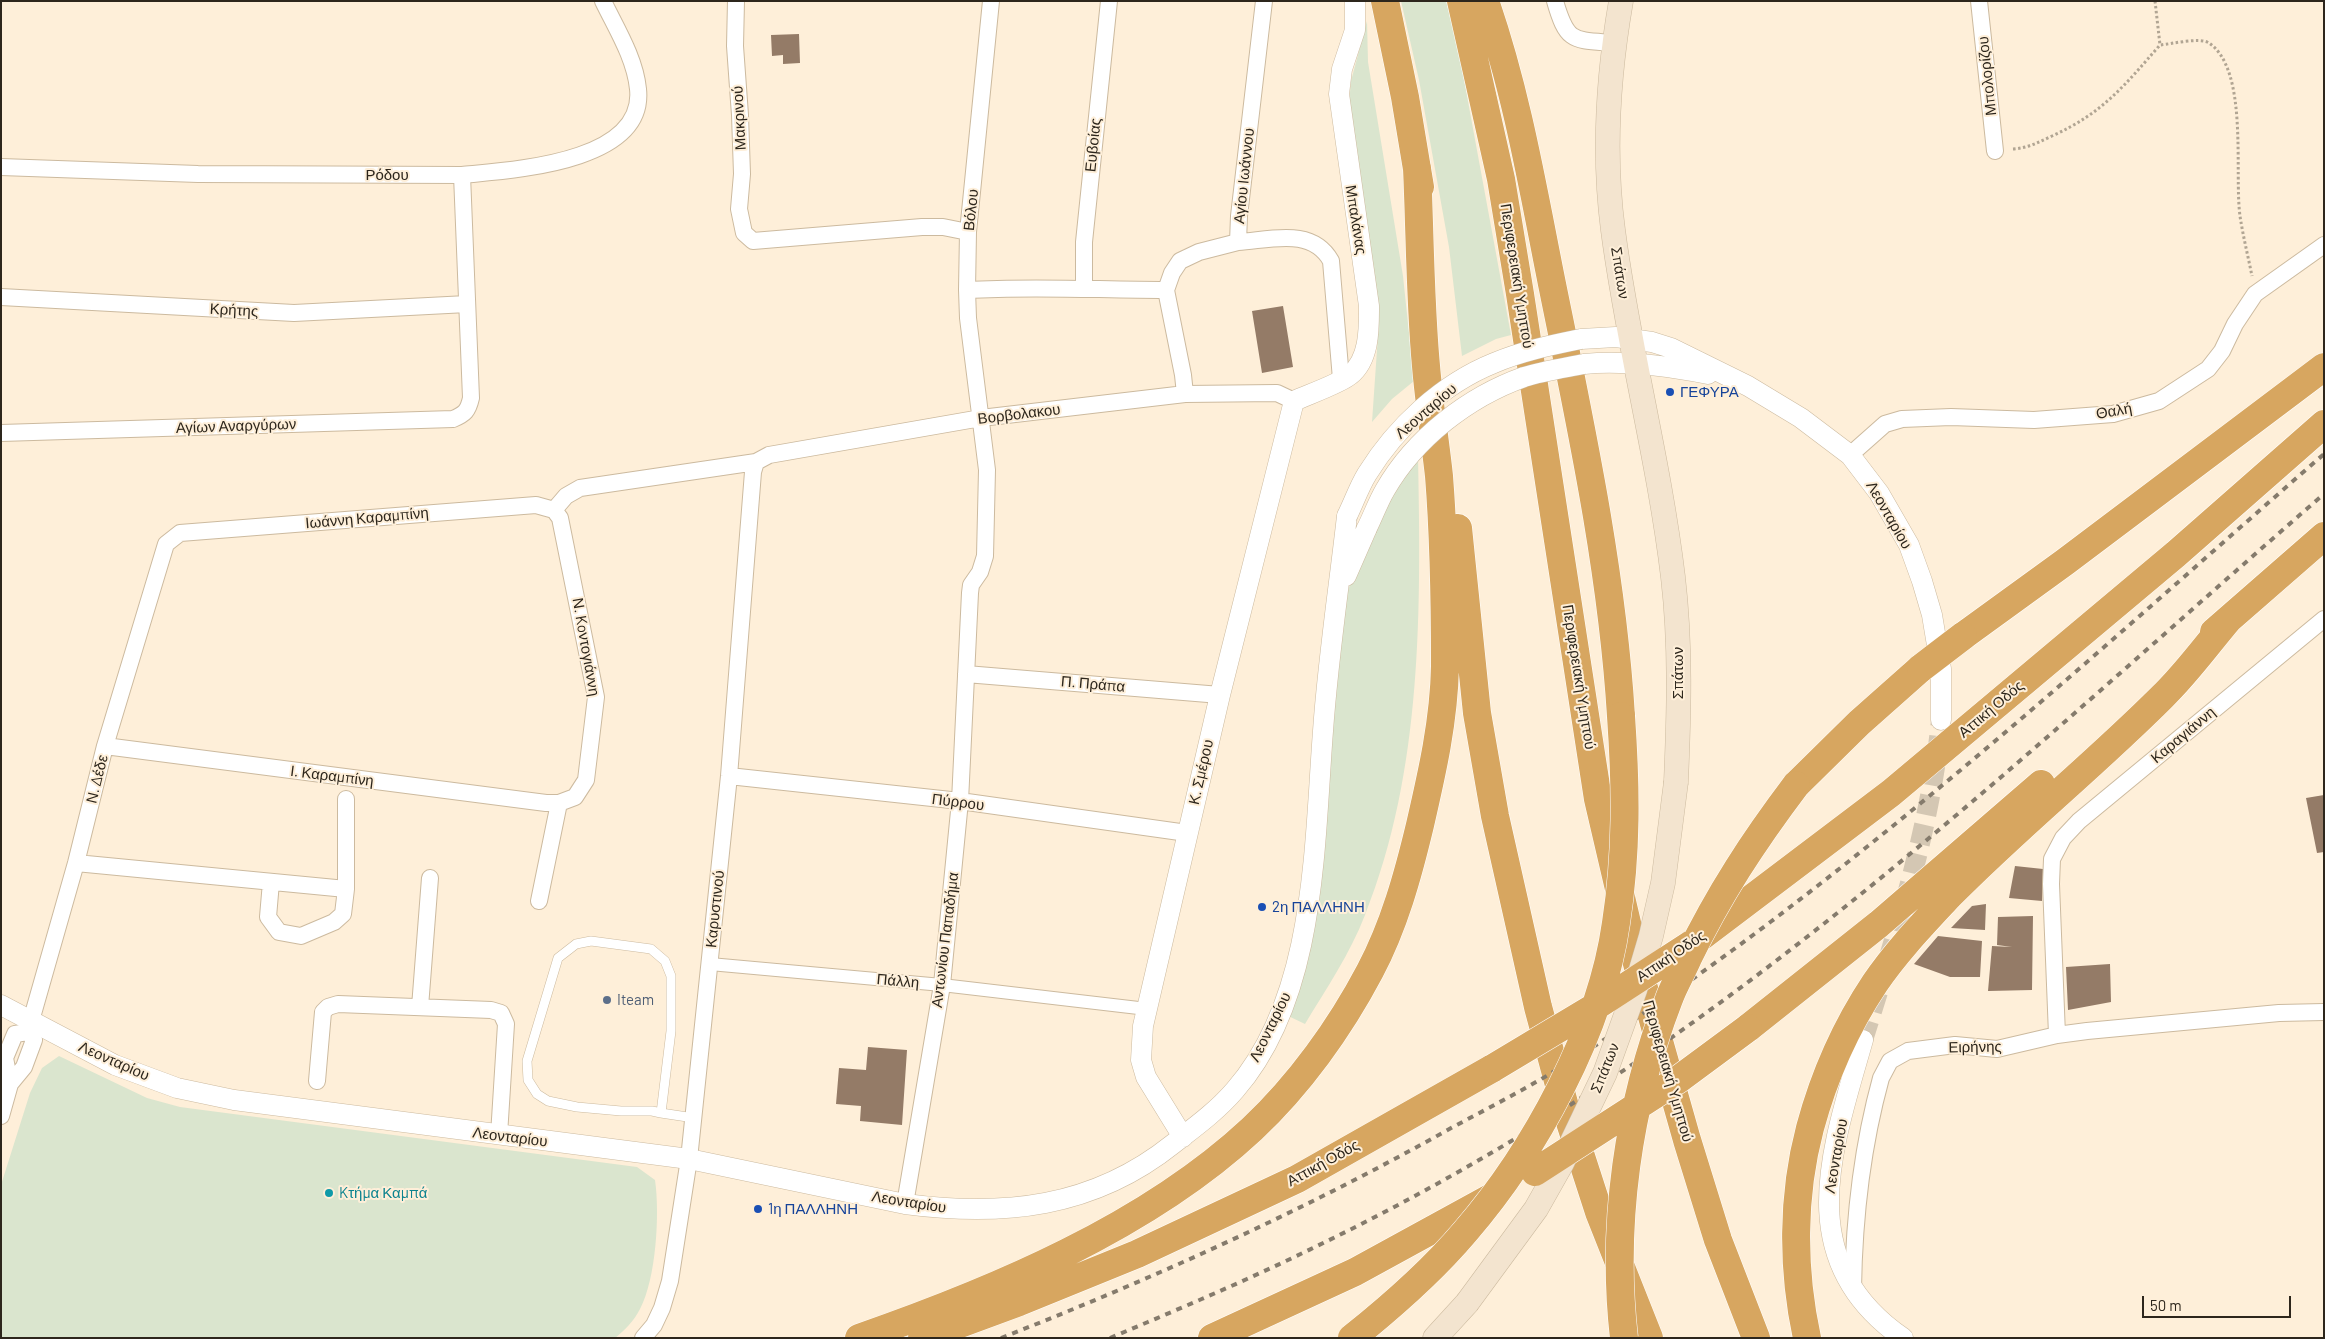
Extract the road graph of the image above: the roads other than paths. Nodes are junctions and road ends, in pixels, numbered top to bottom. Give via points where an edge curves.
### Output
1 (602, 1) edge
2 (736, 1) edge
3 (990, 1) edge
4 (1109, 1) edge
5 (1264, 1) edge
6 (1355, 1) edge
7 (1385, 1) edge
8 (1461, 1) edge
9 (1485, 1) edge
10 (1555, 1) edge
11 (1621, 1) edge
12 (1979, 1) edge
13 (1614, 42) junction
14 (1995, 151) road end
15 (1, 167) edge
16 (1417, 168) junction
17 (462, 175) junction
18 (968, 232) junction
19 (1238, 242) junction
20 (2324, 245) edge
21 (1084, 288) junction
22 (967, 290) junction
23 (1166, 290) junction
24 (1, 297) edge
25 (467, 304) junction
26 (1631, 339) junction
27 (1636, 364) junction
28 (2324, 367) edge
29 (1730, 378) junction
30 (1341, 379) junction
31 (1185, 394) junction
32 (1294, 401) junction
33 (981, 418) junction
34 (2324, 424) edge
35 (1, 433) edge
36 (1850, 456) junction
37 (755, 467) junction
38 (554, 510) junction
39 (180, 533) joint
40 (2324, 536) edge
41 (1338, 594) junction
42 (2324, 619) edge
43 (2228, 620) junction
44 (966, 674) junction
45 (1220, 695) junction
46 (1941, 720) tunnel mouth
47 (105, 746) junction
48 (729, 776) junction
49 (346, 799) dead end
50 (960, 801) junction
51 (559, 803) junction
52 (1187, 833) junction
53 (76, 864) junction
54 (430, 878) dead end
55 (271, 882) junction
56 (346, 889) junction
57 (539, 901) dead end
58 (710, 964) junction
59 (942, 985) junction
60 (1, 1005) edge
61 (420, 1007) junction
62 (1146, 1009) junction
63 (2324, 1012) edge
64 (29, 1026) junction
65 (2057, 1034) junction
66 (1863, 1040) tunnel mouth
67 (318, 1081) dead end
68 (661, 1113) junction
69 (1, 1116) edge
70 (694, 1118) junction
71 (499, 1135) junction
72 (1183, 1137) junction
73 (689, 1159) junction
74 (904, 1204) junction
75 (1853, 1290) junction
76 (1467, 1303) junction
77 (643, 1338) edge
78 (859, 1338) edge
79 (922, 1338) edge
80 (1212, 1338) edge
81 (1352, 1338) edge
82 (1435, 1338) edge
83 (1442, 1338) edge
84 (1624, 1338) edge
85 (1649, 1338) edge
86 (1756, 1338) edge
87 (1808, 1338) edge
88 (1903, 1338) edge

1 - 17 street, Ρόδου via 635,69 639,90 630,125 606,144 574,157 498,172
2 - 18 street, Μακρινού via 741,164 739,209 744,233 752,241 922,227
3 - 18 street, Βόλου
4 - 21 street, Ευβοίας via 1084,242
5 - 19 street, Αγίου Ιωάννου
6 - 30 street, Μπαλάνας via 1355,30 1342,69 1338,94 1369,306 1369,334 1362,358 1350,375
7 - 16 highway
8 - 86 highway, Περιφερειακή Υμηττού via 1501,179 1598,799 1634,952 1687,1140 1718,1240
9 - 81 highway, bridge via 1512,95 1596,511 1612,619 1621,716 1626,785 1625,848 1612,942 1601,993 1586,1032 1540,1124 1506,1179 1465,1233 1423,1276
10 - 13 street via 1566,32 1574,38
11 - 13 main road, Σπάτων
12 - 14 street, Μπολορίζου
13 - 26 main road, Σπάτων via 1609,176 1612,228
15 - 17 street, Ρόδου via 198,174
16 - 78 highway via 1426,366 1439,477 1445,670 1437,752 1413,855 1398,906 1371,970 1338,1025 1300,1077 1252,1129 1199,1172 1137,1214 1076,1248 976,1294
16 - 85 highway via 1443,364 1478,713 1495,816 1538,1007 1565,1107 1599,1212
17 - 25 street
18 - 22 street, Βόλου
19 - 23 street, Αγίου Ιωάννου via 1199,252 1180,261
19 - 30 street via 1297,238 1311,241 1324,250 1331,261
20 - 36 street, Θαλή via 2255,294 2235,324 2222,352 2208,369 2159,401 2113,414 2044,419 1902,419 1885,424
21 - 22 street
21 - 23 street
22 - 33 street, Βόλου
23 - 31 street
24 - 25 street, Κρήτης via 294,312
25 - 35 street, Αγίων Αναργύρων via 471,398 468,411 453,419
26 - 27 main road, Σπάτων
26 - 29 street, Λεονταρίου via 1671,348
26 - 41 street, Λεονταρίου, bridge via 1582,339 1494,363 1469,374 1410,420 1367,474 1347,516
27 - 29 street, Λεονταρίου via 1667,366
27 - 41 street, Λεονταρίου, bridge via 1584,364 1526,377 1480,397 1442,423 1406,461 1385,490
27 - 76 main road, Σπάτων, bridge via 1664,516 1679,669 1676,782 1663,882 1651,936 1605,1073 1536,1209
28 - 84 highway, bridge via 1921,668 1796,785 1756,838 1710,914 1669,998 1643,1079 1626,1167 1619,1242
29 - 36 street, Λεονταρίου via 1801,418
30 - 32 street, Μπαλάνας
31 - 32 street, Βορβολακου via 1277,393
31 - 33 street, Βορβολακου
32 - 45 street, Κ. Σμέρου
33 - 37 street, Βορβολακου via 769,454
33 - 44 street, Βόλου via 987,470 985,556 971,585
34 - 79 highway, Αττική Οδός, bridge via 2176,554 1891,793 1690,945 1493,1068 1297,1179 1137,1254
36 - 46 street, Λεονταρίου via 1879,493 1908,545 1922,580 1942,669
37 - 38 street, Βορβολακου via 580,488 566,496
37 - 48 street, Καρυστινού
38 - 39 street, Ιωάννη Καραμπίνη via 536,505
38 - 51 street, Ν. Koντογιάννη via 563,530 596,696 586,780 578,794
39 - 47 street, Ν. Δέδε via 166,544
40 - 43 highway
41 - 72 street, Λεονταρίου via 1328,672 1311,880 1304,934 1291,982 1261,1053 1236,1088
42 - 65 street, Καραγιάννη via 2078,822 2063,838 2052,858 2051,884
43 - 80 highway, bridge via 1879,924 1748,1028 1671,1084 1535,1172 1446,1224 1355,1272
43 - 87 highway via 2162,697 1993,853 1924,922 1886,966 1858,1010 1833,1059 1819,1097 1804,1148 1799,1180 1799,1287
44 - 45 street, Π. Πράπα
44 - 50 street, Αντωνίου Παπαδήμα
45 - 52 street, Κ. Σμέρου
47 - 51 street, Ι. Καραμπίνη via 546,804
47 - 53 street, Ν. Δέδε
48 - 50 street, Πύρρου
48 - 58 street, Καρυστινού
49 - 56 street
50 - 52 street, Πύρρου
50 - 59 street, Αντωνίου Παπαδήμα
51 - 57 street
52 - 62 street, Κ. Σμέρου
53 - 55 street
53 - 64 street, Ν. Δέδε
54 - 61 street
55 - 56 street
55 - 56 street via 268,917 279,932 301,936 334,922 343,914
58 - 59 street, Πάλλη
58 - 70 street, Καρυστινού
59 - 62 street, Πάλλη
59 - 74 street, Αντωνίου Παπαδήμα
60 - 64 street, Λεονταρίου
61 - 67 street via 338,1004 328,1007 323,1012
61 - 71 street via 501,1013 506,1024
62 - 72 street, Κ. Σμέρου via 1141,1060 1146,1077
63 - 65 street, Ειρήνης via 2192,1020
64 - 69 street, Ν. Δέδε via 34,1040 31,1050 24,1067 10,1084
64 - 71 street, Λεονταρίου via 115,1065 177,1088 234,1100
65 - 75 street, Ειρήνης via 1997,1049 1955,1045 1908,1051 1886,1066 1877,1090 1858,1196
66 - 75 street, Λεονταρίου via 1835,1145 1828,1200 1834,1248
68 - 68 lane via 548,1101 537,1094 528,1080 527,1061 558,958 576,944 591,941 651,949 665,961 671,976 671,1031
68 - 70 lane
70 - 73 street, Καρυστινού
71 - 73 street, Λεονταρίου
72 - 74 street, Λεονταρίου via 1155,1159 1122,1177 1042,1205 1010,1210 971,1210
73 - 74 street, Λεονταρίου
73 - 77 street, Καρυστινού via 670,1280 662,1308
75 - 88 street, Λεονταρίου via 1883,1323
76 - 82 main road, Σπάτων
76 - 83 main road, Σπάτων

